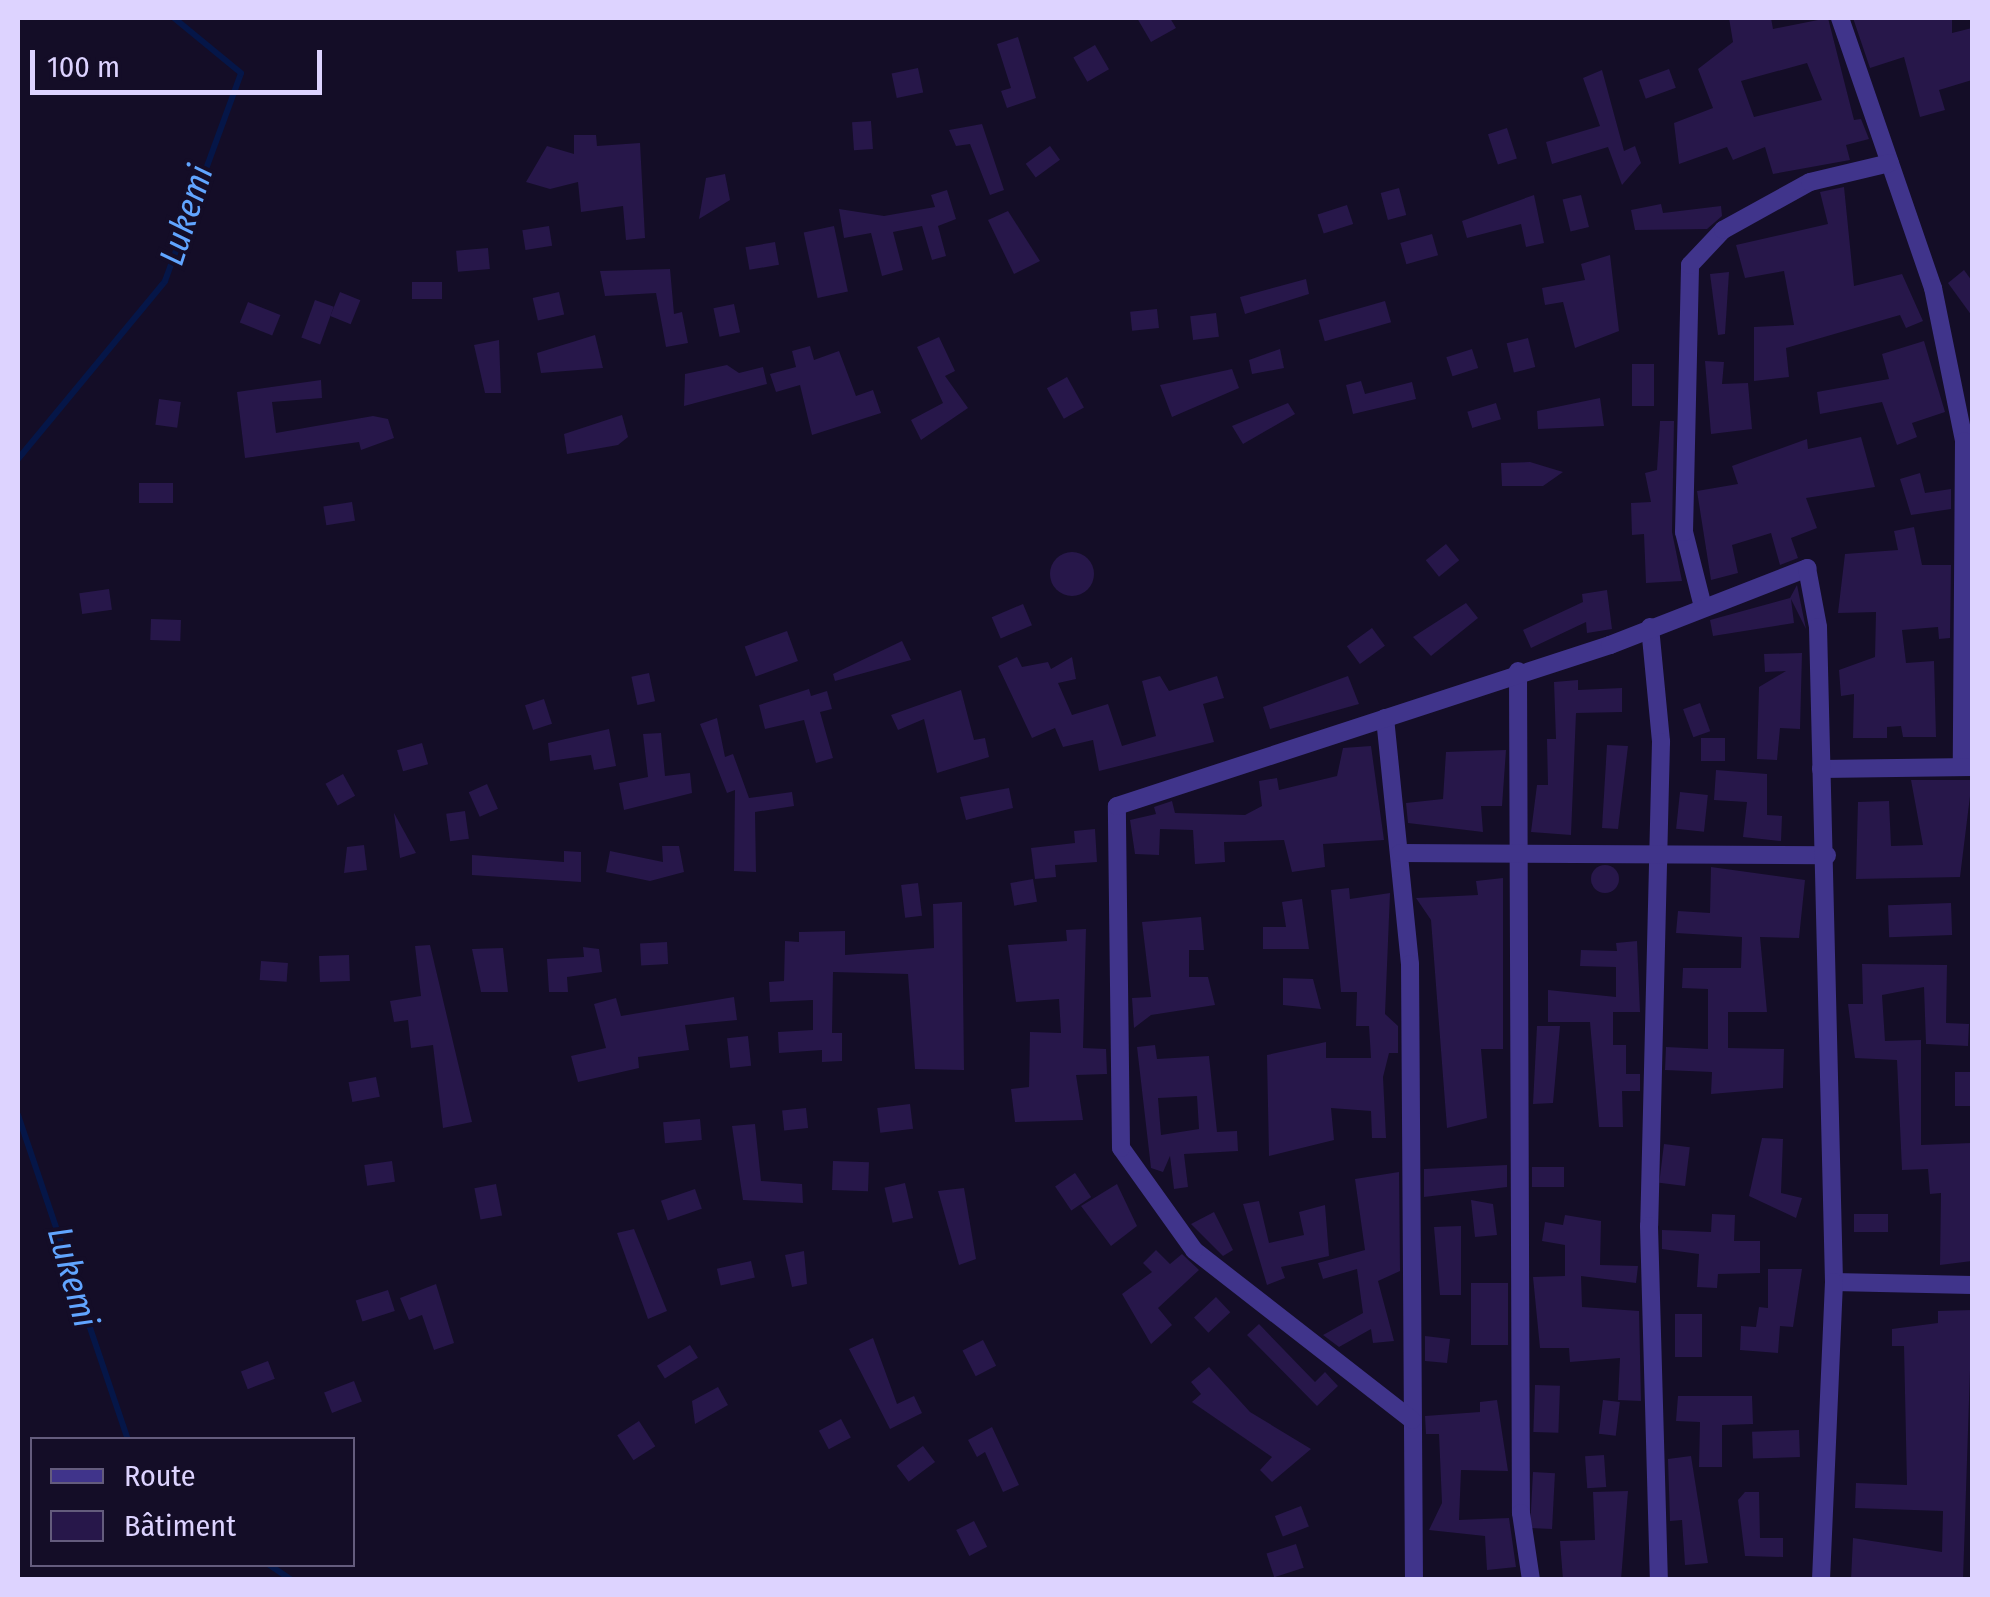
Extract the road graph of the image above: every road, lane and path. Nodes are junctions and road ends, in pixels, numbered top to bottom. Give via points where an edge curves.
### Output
1 (1840, 18) edge
2 (1890, 163) junction
3 (1969, 506) edge
4 (1702, 603) junction
5 (1650, 627) junction
6 (1518, 671) junction
7 (1386, 718) junction
8 (1967, 767) edge
9 (1821, 769) junction
10 (1657, 850) junction
11 (1522, 851) junction
12 (1400, 854) junction
13 (1827, 856) junction
14 (1834, 1282) junction
15 (1972, 1285) edge
16 (1412, 1420) junction
17 (1414, 1580) edge
18 (1531, 1580) edge
19 (1659, 1580) edge
20 (1822, 1580) edge

1 - 2 street
2 - 3 street via 1932,288 1964,441
2 - 4 street via 1810,182 1724,230 1690,264 1684,532
3 - 8 street
4 - 5 street
4 - 9 street via 1807,568 1818,627
5 - 6 street
5 - 10 street via 1662,742
6 - 7 street
6 - 11 street
7 - 12 street
7 - 16 street via 1118,806 1126,996 1114,1101 1121,1148 1194,1250
8 - 9 street
9 - 13 street
10 - 11 street
10 - 13 street
10 - 19 street via 1649,1226
11 - 12 street
11 - 18 street via 1521,1514
12 - 16 street via 1410,964
13 - 14 street
14 - 15 street
14 - 20 street
16 - 17 street

